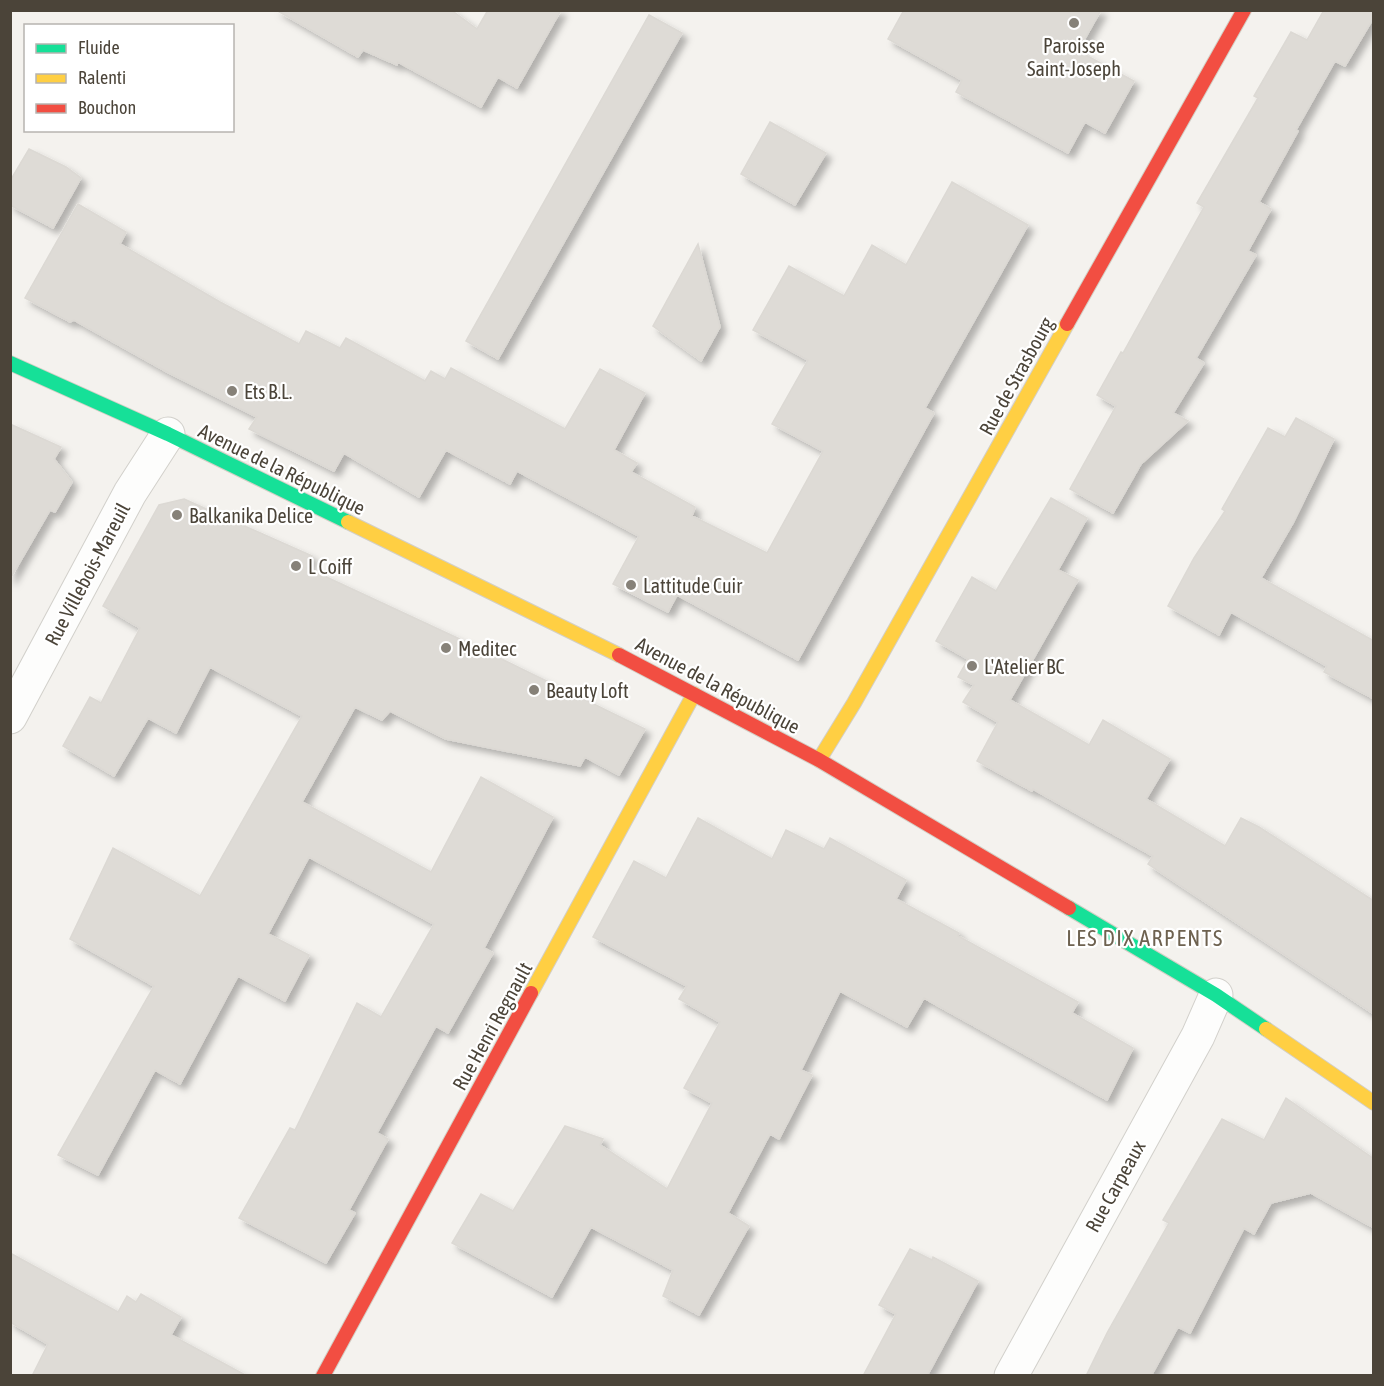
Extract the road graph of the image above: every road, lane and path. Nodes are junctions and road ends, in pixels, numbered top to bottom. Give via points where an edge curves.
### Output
1 (1244, 10) edge
2 (10, 363) edge
3 (168, 434) junction
4 (694, 694) junction
5 (10, 717) edge
6 (819, 760) junction
7 (1216, 995) junction
8 (1374, 1103) edge
9 (323, 1376) edge
10 (1011, 1376) edge

1 - 6 street, Rue de Strasbourg
2 - 3 street, Avenue de la République
3 - 4 street, Avenue de la République
3 - 5 street, Rue Villebois-Mareuil via 130,493
4 - 6 street, Avenue de la République
4 - 9 street, Rue Henri Regnault
6 - 7 street, Avenue de la République
7 - 8 street, Avenue de la République
7 - 10 street, Rue Carpeaux via 1198,1036

